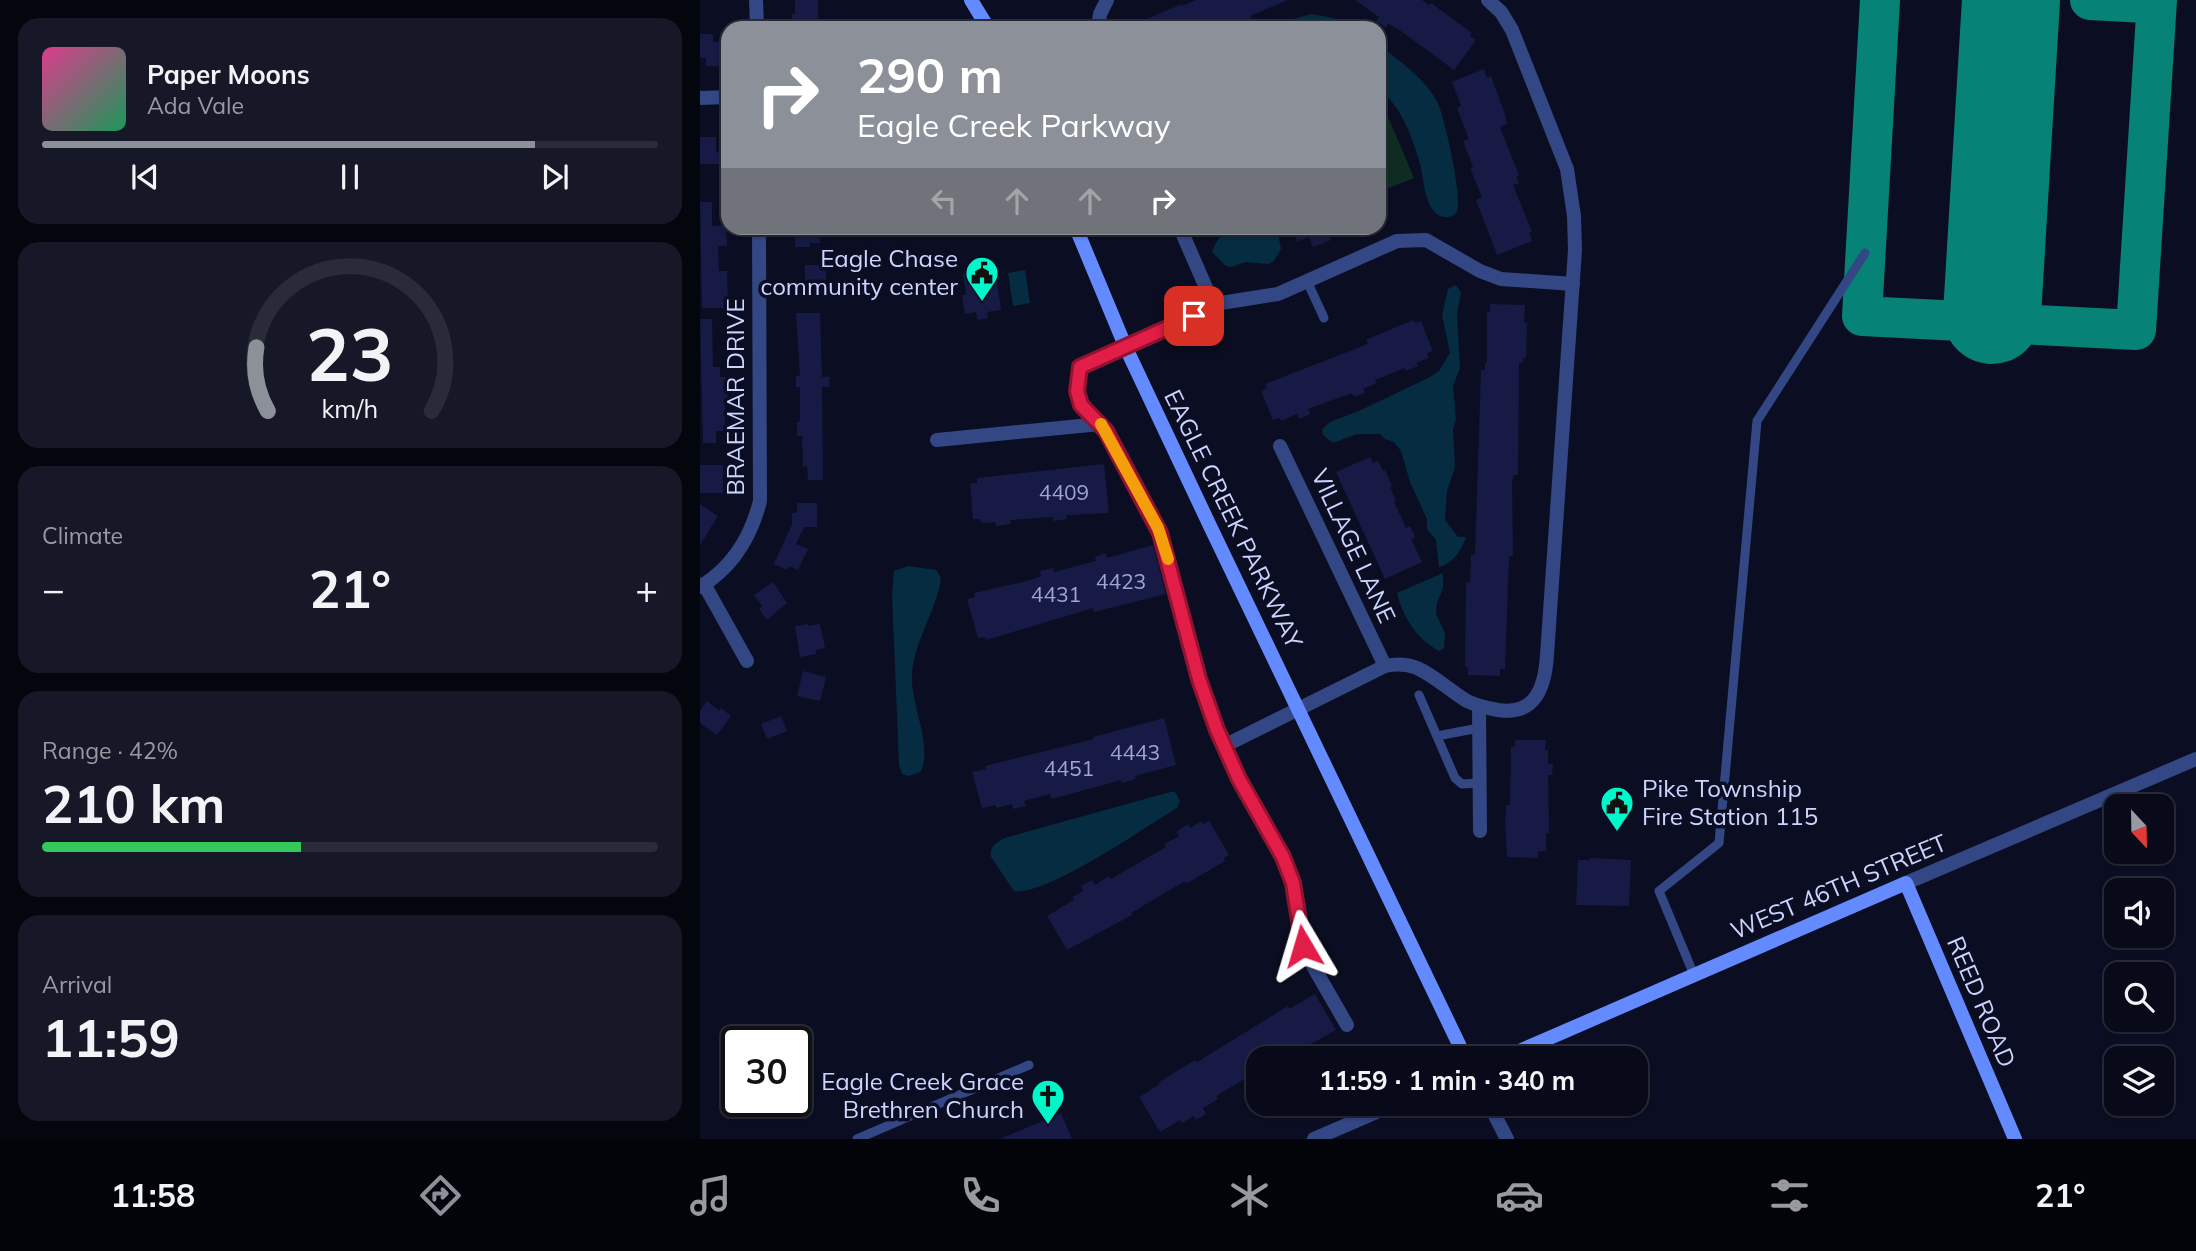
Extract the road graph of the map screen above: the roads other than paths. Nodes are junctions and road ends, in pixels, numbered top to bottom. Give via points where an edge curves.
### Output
1 (756, 0) edge
2 (971, 0) edge
3 (1107, 0) edge
4 (1488, 0) edge
5 (757, 21) edge
6 (984, 21) edge
7 (1099, 21) edge
8 (721, 97) edge
9 (700, 98) edge
10 (759, 235) edge
11 (1079, 235) edge
12 (1183, 235) edge
13 (1865, 253) dead end
14 (1307, 281) junction
15 (1573, 284) junction
16 (1213, 306) junction
17 (1324, 318) dead end
18 (1126, 348) junction
19 (1100, 424) junction
20 (937, 440) dead end
21 (1280, 446) dead end
22 (702, 585) edge
23 (747, 661) dead end
24 (1385, 666) junction
25 (1419, 695) dead end
26 (1479, 707) junction
27 (1299, 709) junction
28 (1479, 728) junction
29 (1437, 736) junction
30 (1224, 746) junction
31 (2196, 758) edge
32 (1479, 783) junction
33 (1480, 831) dead end
34 (1906, 883) junction
35 (1694, 975) junction
36 (1347, 1025) dead end
37 (1460, 1046) edge
38 (1531, 1046) edge
39 (1029, 1065) dead end
40 (1367, 1116) edge
41 (1495, 1116) edge
42 (858, 1139) edge
43 (1314, 1139) edge
44 (1507, 1139) edge
45 (2015, 1139) edge

1 - 5 street
2 - 6 main road
3 - 7 street
4 - 15 street via 1512,30 1567,169 1574,216
8 - 9 street
10 - 22 street, BRAEMAR DRIVE via 760,501 739,551
11 - 18 main road, EAGLE CREEK PARKWAY
12 - 16 street
13 - 35 lane via 1757,421 1719,843 1659,891
14 - 15 street via 1397,241 1412,239 1435,244 1501,279
14 - 16 street via 1278,294
14 - 17 lane
15 - 26 street via 1545,678 1526,706 1510,711
16 - 18 street
18 - 19 street via 1080,367 1079,398
18 - 27 main road, EAGLE CREEK PARKWAY
19 - 20 street
19 - 30 street via 1160,533 1199,679
21 - 24 street, VILLAGE LANE
22 - 23 street
24 - 26 street via 1416,668
24 - 27 street
25 - 29 lane
26 - 28 street
27 - 30 street
27 - 37 main road, EAGLE CREEK PARKWAY
28 - 29 lane
28 - 32 street
29 - 32 lane via 1455,778 1462,784
30 - 36 street via 1291,875 1308,959
31 - 34 street, WEST 46TH STREET
32 - 33 street
34 - 35 main road, WEST 46TH STREET
34 - 45 main road, REED ROAD
35 - 38 main road, WEST 46TH STREET
39 - 42 lane
40 - 43 street
41 - 44 street

